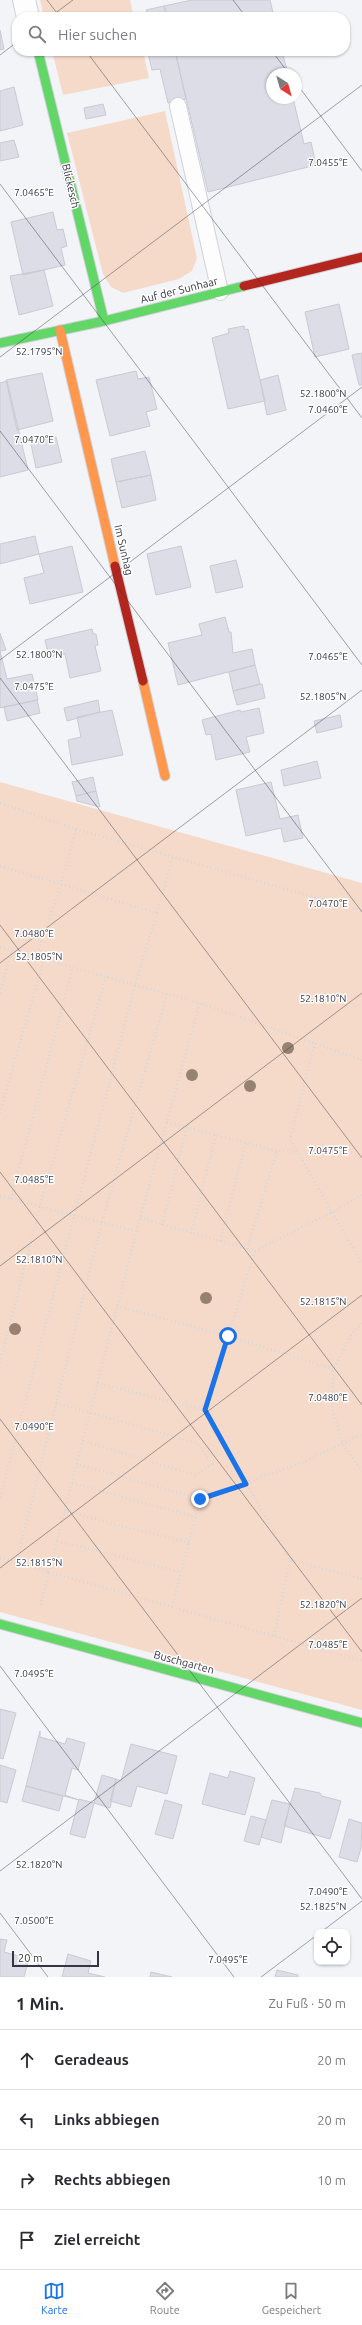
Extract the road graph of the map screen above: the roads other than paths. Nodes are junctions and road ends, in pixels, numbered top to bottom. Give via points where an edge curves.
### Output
1 (24, 0) edge
2 (27, 12) edge
3 (39, 56) edge
4 (178, 106) dead end
5 (362, 257) edge
6 (220, 292) junction
7 (104, 321) junction
8 (60, 330) junction
9 (0, 343) edge
10 (165, 776) dead end
11 (0, 1624) edge
12 (362, 1724) edge

1 - 2 street
3 - 7 street, Blickesch
4 - 6 lane
5 - 6 street, Auf der Sunhaar
6 - 7 street, Auf der Sunhaar
7 - 8 street, Auf der Sunhaar
8 - 9 street, Auf der Sunhaar
8 - 10 street, Im Sunhag
11 - 12 street, Buschgarten

